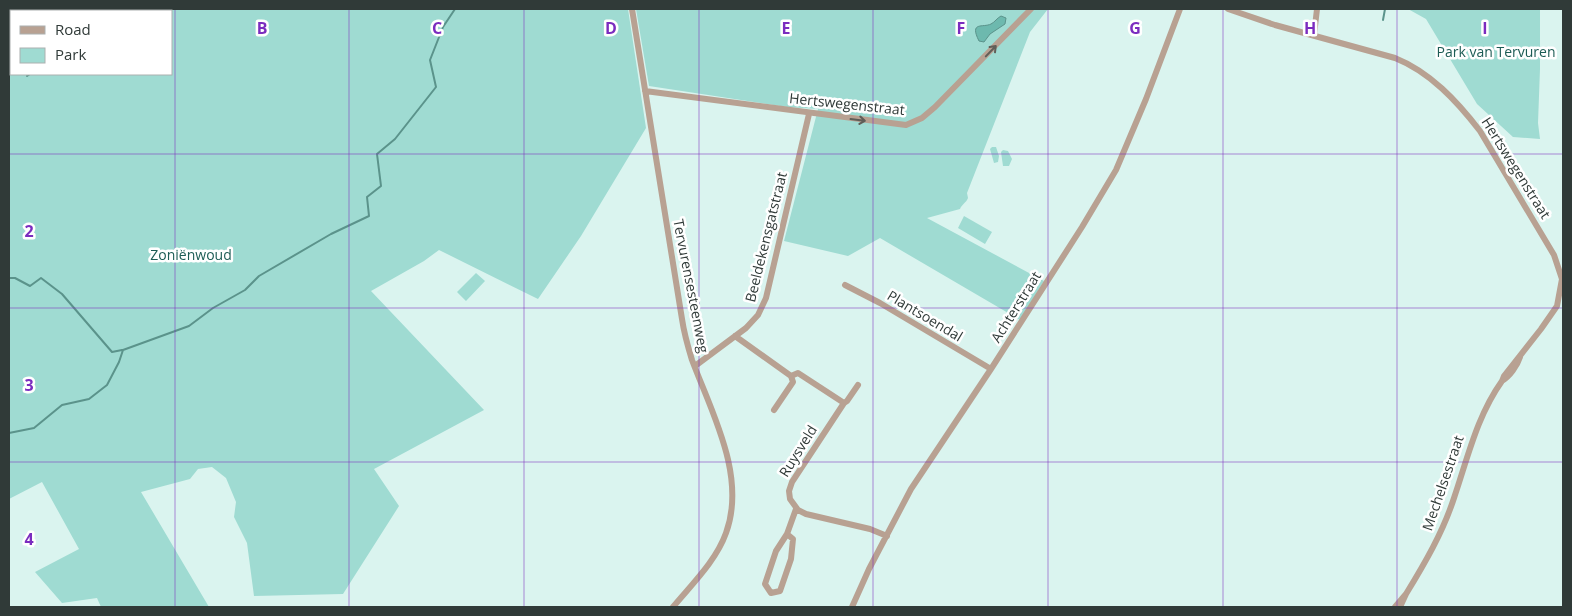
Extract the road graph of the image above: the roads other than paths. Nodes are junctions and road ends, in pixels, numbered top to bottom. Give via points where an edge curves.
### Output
1 (632, 9) edge
2 (1032, 9) edge
3 (1180, 9) edge
4 (1228, 9) edge
5 (1317, 9) edge
6 (1314, 35) junction
7 (645, 91) junction
8 (809, 114) junction
9 (1541, 233) joint
10 (845, 285) dead end
11 (735, 336) junction
12 (695, 366) junction
13 (991, 369) junction
14 (791, 376) junction
15 (858, 385) dead end
16 (844, 404) junction
17 (774, 410) dead end
18 (796, 509) junction
19 (787, 534) junction
20 (887, 536) junction
21 (1406, 594) junction
22 (673, 607) edge
23 (852, 607) edge
24 (1396, 607) edge
25 (1400, 607) edge

1 - 7 street, Tervurensesteenweg
8 -> 2 street, Hertswegenstraat via 906,125 922,118 936,108
3 - 13 street, Achterstraat via 1116,170
4 - 6 street, Hertswegenstraat
5 - 6 street
6 - 9 street, Hertswegenstraat via 1410,64 1456,101 1480,131
7 - 8 street, Hertswegenstraat
7 - 12 street, Tervurensesteenweg via 682,319
8 - 11 street, Beeldekensgatstraat via 766,298 758,315
9 - 21 street, Mechelsestraat via 1560,268 1562,278 1557,306 1504,376 1490,400 1474,434 1440,534
10 - 13 street, Plantsoendal
11 - 12 street, Beeldekensgatstraat
11 - 14 street
12 - 22 street, Tervurensesteenweg via 725,447 731,486 731,515 714,555
13 - 20 street, Achterstraat via 911,489
14 - 16 street via 798,373
14 - 17 street via 793,382
15 - 16 street, Ruysveld
16 - 18 street, Ruysveld via 792,482 789,494
18 - 19 street
18 - 20 street
19 - 19 street via 776,551 764,584 771,593 780,591 791,559 793,539
20 - 23 street, Achterstraat
21 - 24 street, Mechelsestraat
21 - 25 street, Mechelsestraat

